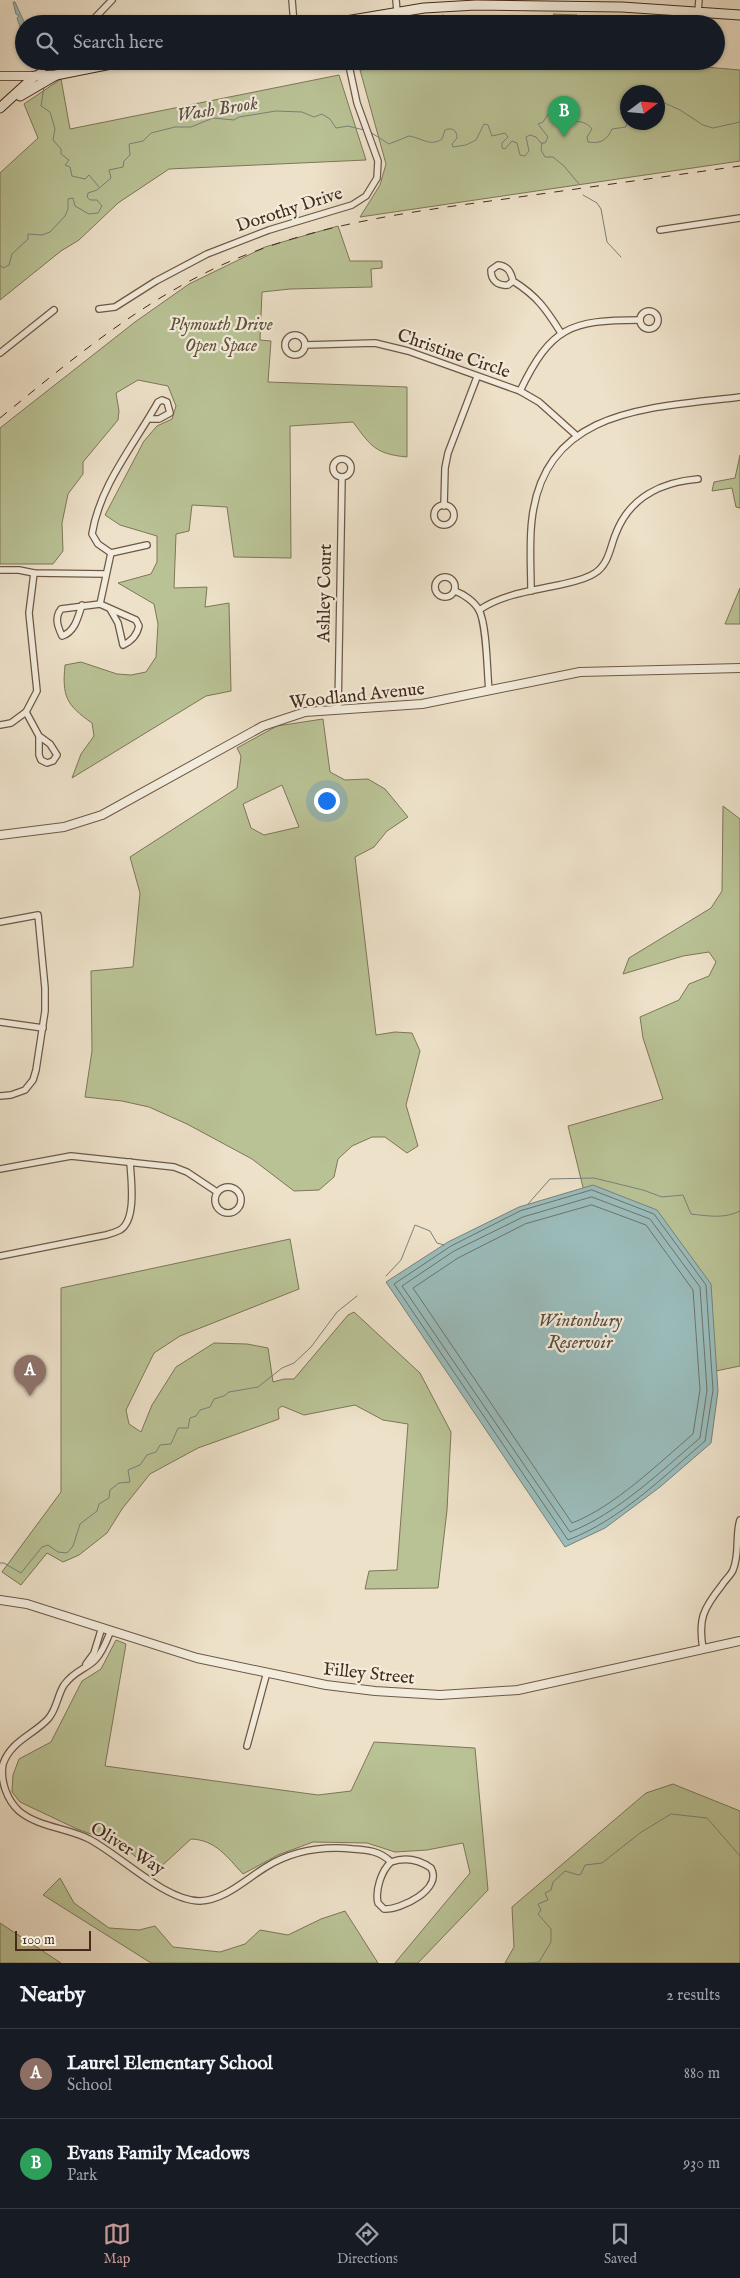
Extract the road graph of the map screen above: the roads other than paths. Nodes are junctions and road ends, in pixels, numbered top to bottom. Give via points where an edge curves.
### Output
1 (112, 0) edge
2 (292, 0) edge
3 (396, 0) edge
4 (698, 0) edge
5 (588, 3) edge
6 (698, 10) junction
7 (397, 12) junction
8 (98, 15) edge
9 (293, 15) edge
10 (380, 15) edge
11 (740, 15) edge
12 (42, 70) edge
13 (81, 70) edge
14 (349, 70) edge
15 (56, 75) junction
16 (0, 76) edge
17 (35, 76) junction
18 (0, 109) edge
19 (740, 218) edge
20 (660, 230) dead end
21 (513, 281) dead end
22 (99, 309) dead end
23 (54, 310) dead end
24 (640, 320) dead end
25 (561, 332) junction
26 (305, 345) dead end
27 (0, 353) edge
28 (477, 377) junction
29 (520, 391) junction
30 (740, 397) edge
31 (149, 419) dead end
32 (577, 436) junction
33 (342, 477) dead end
34 (698, 479) dead end
35 (444, 506) dead end
36 (147, 545) dead end
37 (110, 553) junction
38 (0, 570) edge
39 (34, 573) junction
40 (105, 574) junction
41 (454, 591) dead end
42 (531, 591) junction
43 (100, 604) junction
44 (82, 605) junction
45 (110, 609) junction
46 (479, 610) junction
47 (740, 668) edge
48 (489, 691) junction
49 (338, 710) junction
50 (26, 712) junction
51 (0, 725) edge
52 (39, 736) dead end
53 (0, 835) edge
54 (0, 922) edge
55 (0, 1022) edge
56 (43, 1028) junction
57 (0, 1096) edge
58 (130, 1162) junction
59 (0, 1169) edge
60 (218, 1192) junction
61 (0, 1256) edge
62 (740, 1520) edge
63 (0, 1600) edge
64 (102, 1627) junction
65 (111, 1630) junction
66 (740, 1641) edge
67 (704, 1649) junction
68 (85, 1666) junction
69 (268, 1672) junction
70 (247, 1746) dead end
71 (391, 1862) junction

1 - 8 street
2 - 9 street
3 - 7 street
4 - 6 street
5 - 6 main road
5 - 7 main road via 476,5
6 - 11 main road
7 - 10 main road
12 - 17 street
13 - 15 main road
14 - 22 street, Dorothy Drive via 378,161 377,178 371,190 359,201 197,258 116,307
15 - 17 main road
15 - 18 main road
16 - 17 street
17 - 18 main road
19 - 20 street
21 - 25 street via 544,305
23 - 27 street
24 - 25 street via 591,322
25 - 29 street via 533,364
26 - 28 street, Christine Circle via 389,345
28 - 29 street, Christine Circle
28 - 35 street via 448,453
29 - 32 street, Christine Circle via 539,402
30 - 32 street via 633,411 614,416
31 - 37 street via 120,463 93,526 92,534 98,544
32 - 42 street via 554,461 539,488 532,518
33 - 49 street, Ashley Court
34 - 42 street via 665,485 635,504 621,523 607,559 598,572 583,579
36 - 37 street
37 - 40 street
38 - 39 street
39 - 40 street
39 - 50 street via 29,613 37,691
40 - 43 street
41 - 46 street via 463,594
42 - 46 street via 506,596
43 - 44 street
43 - 45 street
44 - 44 street via 61,609 58,613 57,622 62,636 74,626
45 - 45 street via 136,620 139,626 138,632 123,646 118,624
46 - 48 street
47 - 48 street, Woodland Avenue via 580,672
48 - 49 street, Woodland Avenue via 422,704
49 - 53 street, Woodland Avenue via 305,712 263,726 102,815 64,827
50 - 51 street via 11,723
50 - 52 street
54 - 56 street via 38,916 46,988
55 - 56 street
56 - 57 street via 33,1080 20,1093
58 - 59 street via 71,1156
58 - 60 street via 174,1167
58 - 61 street via 131,1213 121,1230
60 - 60 street via 225,1187 237,1190 241,1198 239,1207 229,1213 221,1210 215,1200
62 - 67 street via 733,1571 702,1615
63 - 64 street, Filley Street via 27,1604
64 - 65 street, Filley Street
64 - 68 street, Oliver Way via 94,1653
65 - 68 street, Oliver Way via 100,1654
65 - 69 street, Filley Street via 197,1658
66 - 67 street, Filley Street
67 - 69 street, Filley Street via 518,1690 491,1693 440,1695 375,1691 326,1685
68 - 71 street, Oliver Way via 74,1673 62,1688 54,1711 47,1720 19,1740 2,1764 3,1788 21,1812 88,1838 157,1884 188,1900 216,1898 287,1856 319,1849 373,1850
69 - 70 street
71 - 71 street via 402,1858 413,1860 429,1867 434,1876 418,1897 386,1909 378,1904 377,1895 384,1872

